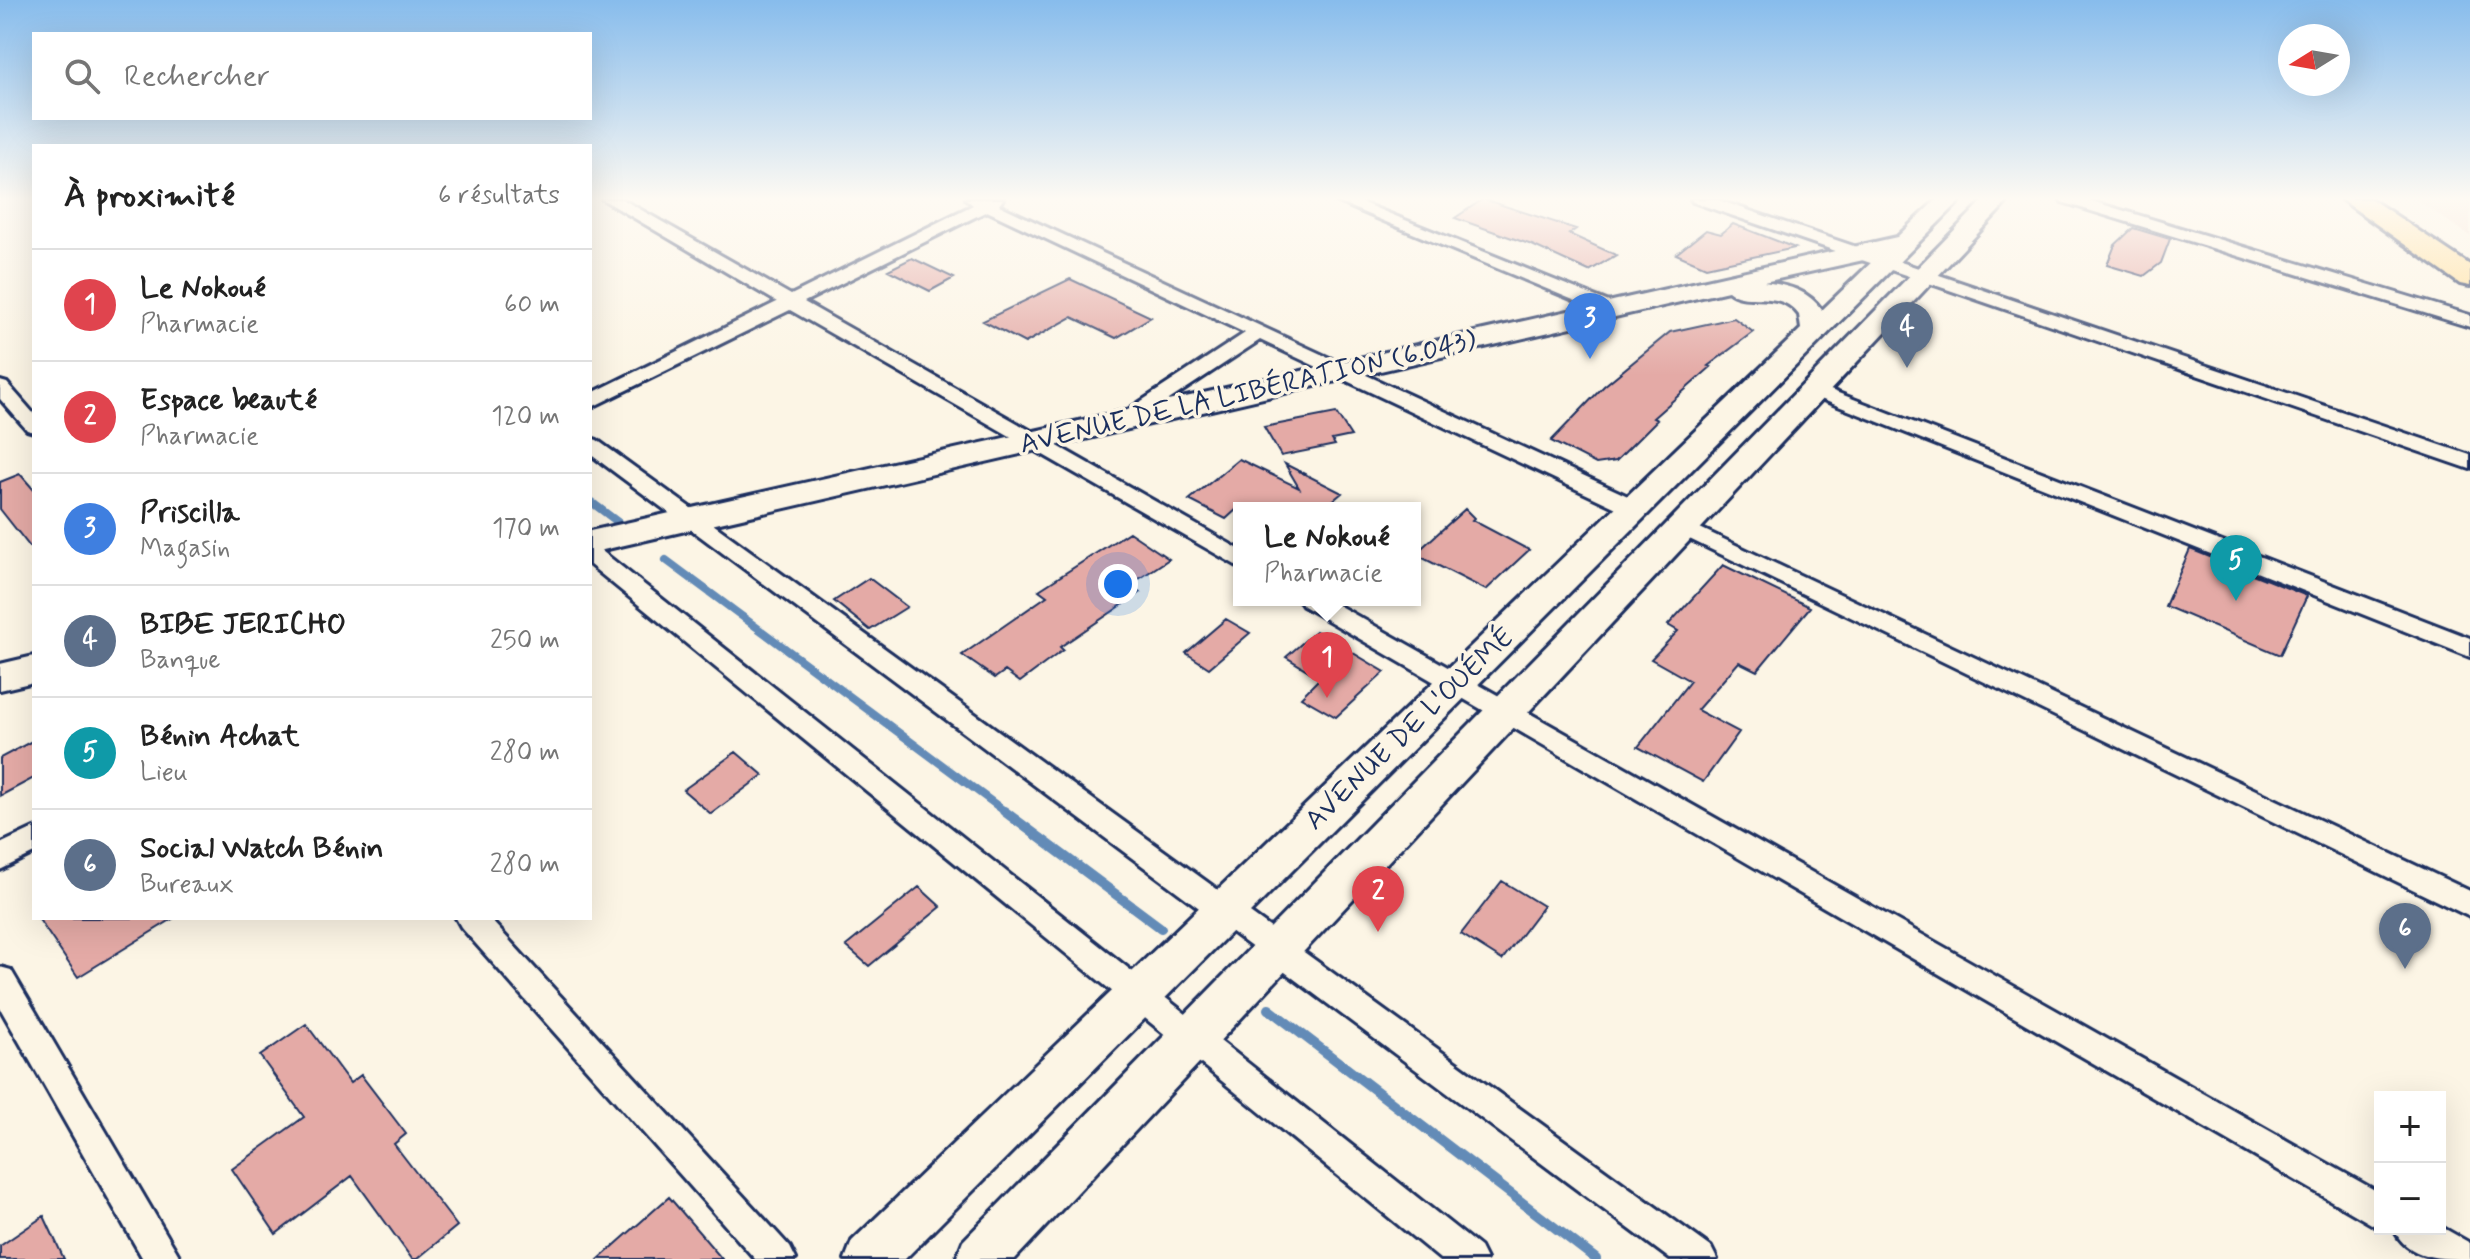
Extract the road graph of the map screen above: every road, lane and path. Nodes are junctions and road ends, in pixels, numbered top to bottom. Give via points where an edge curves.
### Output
1 (713, 258) edge
2 (877, 258) edge
3 (1105, 258) edge
4 (1484, 258) edge
5 (1859, 258) edge
6 (1879, 258) edge
7 (1891, 258) edge
8 (1942, 258) edge
9 (2262, 258) edge
10 (2440, 258) edge
11 (1924, 276) junction
12 (2470, 278) edge
13 (1708, 288) junction
14 (791, 302) junction
15 (1613, 310) junction
16 (2470, 321) edge
17 (1259, 332) junction
18 (1815, 332) junction
19 (1342, 371) junction
20 (0, 387) edge
21 (1815, 390) junction
22 (592, 401) edge
23 (1124, 421) junction
24 (32, 424) edge
25 (1033, 441) junction
26 (592, 445) edge
27 (2470, 462) edge
28 (1635, 508) junction
29 (695, 518) junction
30 (1683, 527) junction
31 (592, 542) edge
32 (592, 555) edge
33 (1233, 556) edge
34 (1322, 606) edge
35 (2470, 648) edge
36 (32, 669) edge
37 (0, 677) edge
38 (1457, 683) junction
39 (1506, 712) junction
40 (32, 840) edge
41 (0, 858) edge
42 (2470, 905) edge
43 (1224, 911) junction
44 (473, 920) edge
45 (1277, 951) junction
46 (0, 980) edge
47 (1140, 994) junction
48 (1193, 1038) junction
49 (2374, 1209) edge
50 (2421, 1235) edge
51 (163, 1259) edge
52 (778, 1259) edge
53 (870, 1259) edge
54 (981, 1259) edge
55 (1468, 1259) edge
56 (1699, 1259) edge
57 (2463, 1259) edge

1 - 14 street
2 - 14 street
3 - 17 street
4 - 15 street
5 - 13 main road, AVENUE DE LA LIBÉRATION (6.043)
6 - 18 main road, AVENUE DE L'OUÉMÉ
7 - 11 street
8 - 11 main road, AVENUE DE L'OUÉMÉ
9 - 16 street
10 - 12 main road
11 - 21 main road, AVENUE DE L'OUÉMÉ
11 - 27 street
13 - 15 main road, AVENUE DE LA LIBÉRATION (6.043)
13 - 18 main road via 1782,293 1812,313
14 - 22 street
14 - 25 street
15 - 19 main road, AVENUE DE LA LIBÉRATION (6.043)
17 - 19 street
17 - 23 street
18 - 28 main road, AVENUE DE L'OUÉMÉ
19 - 23 main road, AVENUE DE LA LIBÉRATION (6.043)
19 - 28 street
20 - 24 street
21 - 30 main road, AVENUE DE L'OUÉMÉ
21 - 35 street
23 - 25 main road, AVENUE DE LA LIBÉRATION (6.043)
25 - 29 main road, AVENUE DE LA LIBÉRATION (6.043)
25 - 33 street
26 - 29 street
28 - 38 main road, AVENUE DE L'OUÉMÉ
29 - 31 main road, AVENUE DE LA LIBÉRATION (6.043)
29 - 43 street
30 - 39 main road, AVENUE DE L'OUÉMÉ
30 - 42 street
32 - 47 street
34 - 38 street
36 - 37 main road
38 - 39 street
38 - 43 main road, AVENUE DE L'OUÉMÉ
39 - 45 main road, AVENUE DE L'OUÉMÉ
39 - 49 street
40 - 41 street
43 - 45 street
43 - 47 main road, AVENUE DE L'OUÉMÉ
44 - 52 street
45 - 48 main road, AVENUE DE L'OUÉMÉ
45 - 56 street
46 - 51 street
47 - 48 street
47 - 53 main road, AVENUE DE L'OUÉMÉ
48 - 54 main road, AVENUE DE L'OUÉMÉ
48 - 55 street
50 - 57 street

